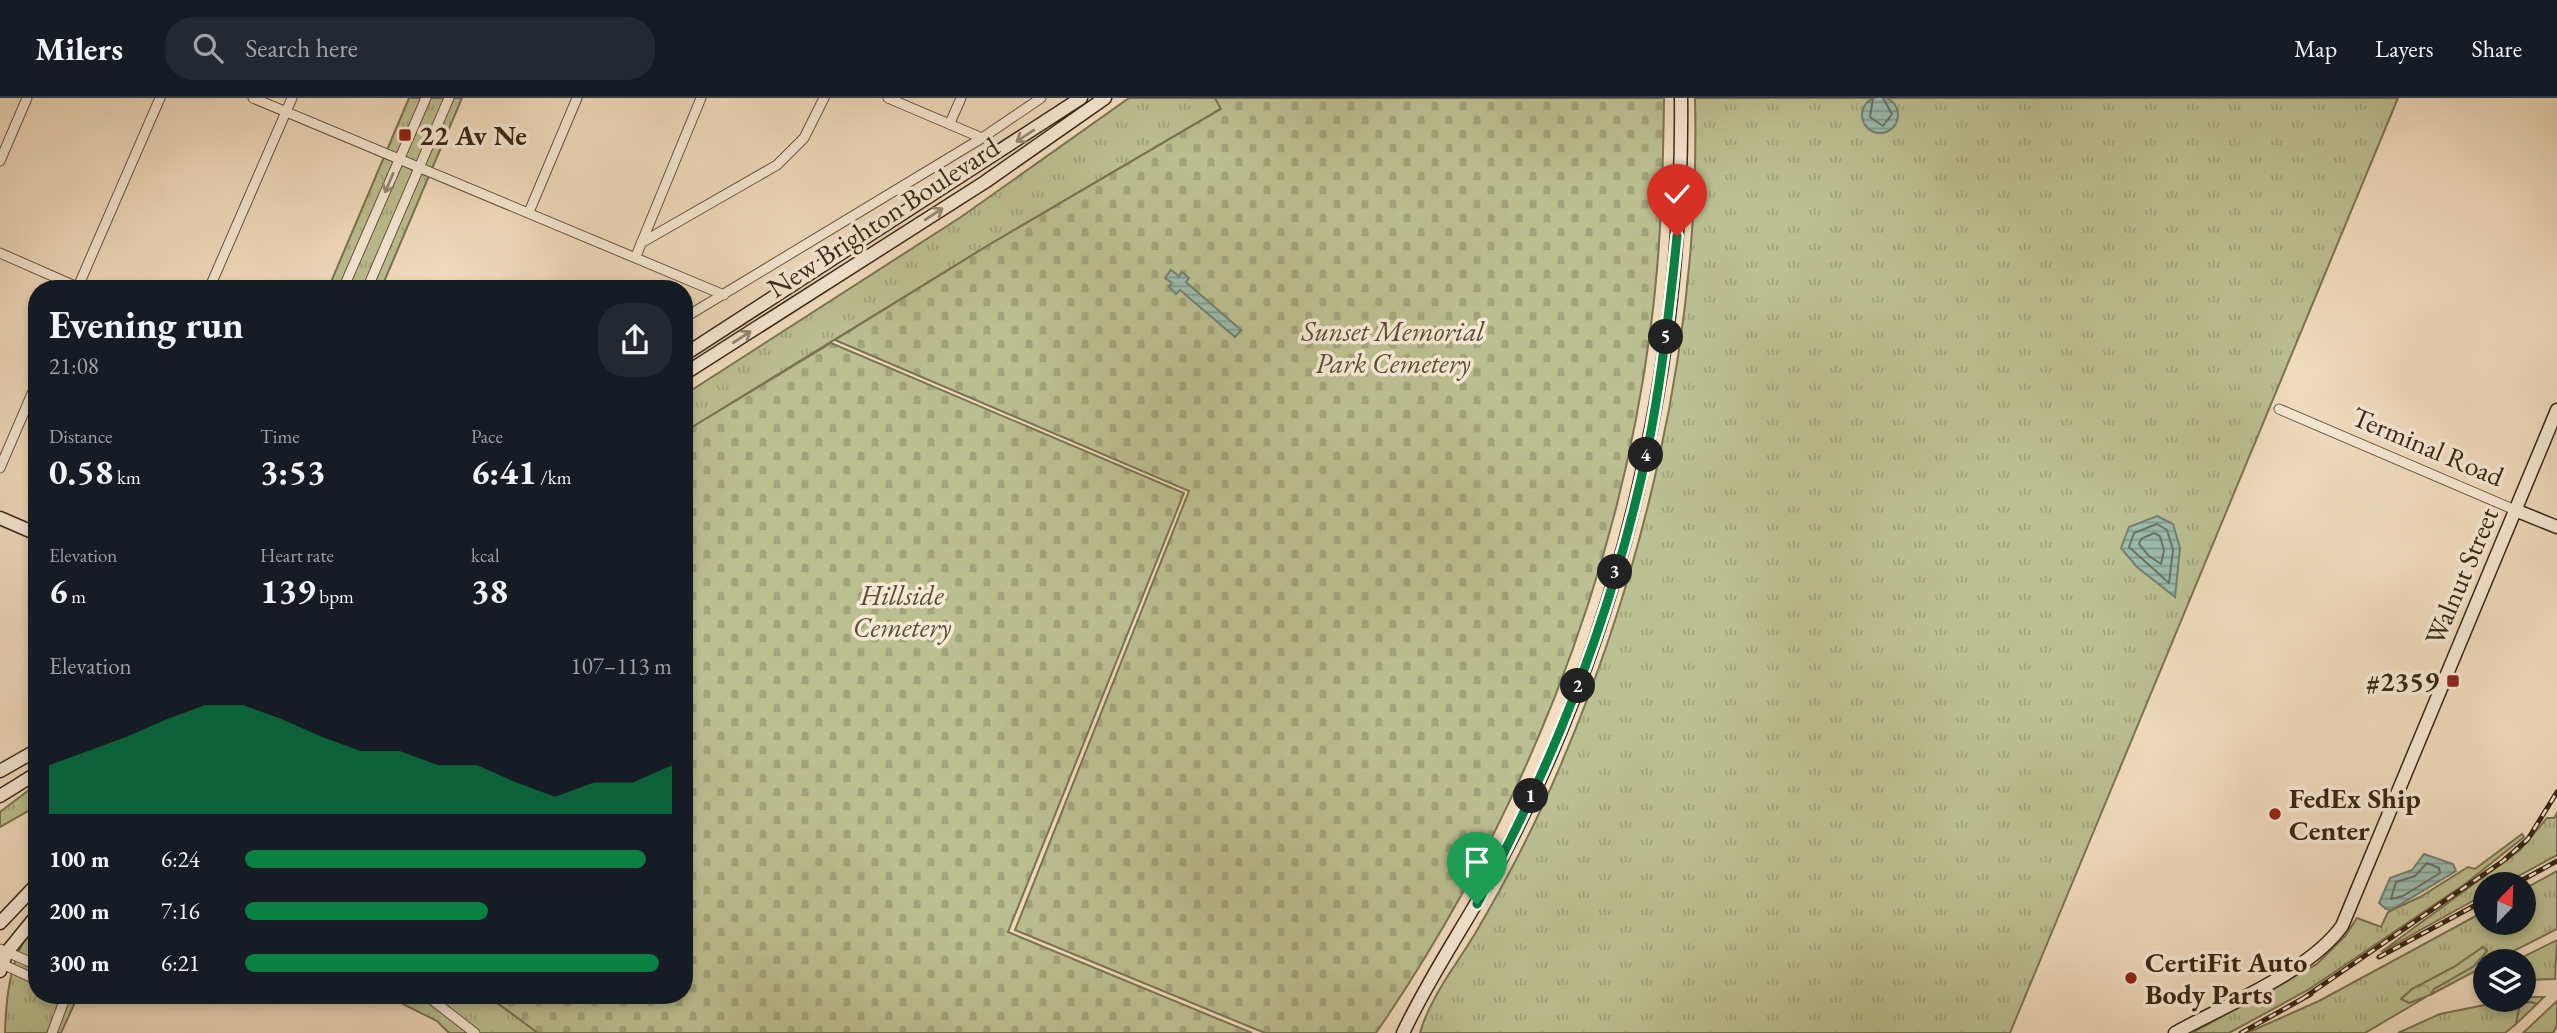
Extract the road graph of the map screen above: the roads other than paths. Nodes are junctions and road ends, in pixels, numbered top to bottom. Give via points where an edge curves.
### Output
1 (27, 98) edge
2 (160, 98) edge
3 (253, 98) edge
4 (292, 98) edge
5 (426, 98) edge
6 (449, 98) edge
7 (577, 98) edge
8 (701, 98) edge
9 (824, 98) edge
10 (888, 98) edge
11 (961, 98) edge
12 (1041, 98) edge
13 (1081, 98) edge
14 (1105, 98) edge
15 (1681, 98) edge
16 (286, 111) junction
17 (950, 123) junction
18 (982, 138) junction
19 (399, 160) junction
20 (0, 162) edge
21 (419, 169) junction
22 (529, 212) junction
23 (641, 243) junction
24 (0, 253) edge
25 (636, 256) junction
26 (61, 280) edge
27 (82, 280) edge
28 (213, 280) edge
29 (347, 280) edge
30 (371, 280) edge
31 (690, 280) edge
32 (693, 281) edge
33 (724, 295) junction
34 (693, 313) edge
35 (693, 349) edge
36 (693, 368) edge
37 (28, 403) edge
38 (2279, 409) dead end
39 (2557, 410) edge
40 (0, 468) edge
41 (2515, 510) junction
42 (0, 518) edge
43 (2557, 527) edge
44 (28, 530) edge
45 (28, 755) edge
46 (0, 771) edge
47 (28, 778) edge
48 (0, 796) edge
49 (28, 893) edge
50 (0, 923) edge
51 (28, 927) edge
52 (2, 960) edge
53 (28, 964) edge
54 (28, 975) edge
55 (63, 1004) edge
56 (437, 1004) edge
57 (52, 1033) edge
58 (475, 1033) edge
59 (1403, 1033) edge
60 (2175, 1033) edge

1 - 20 street
2 - 27 street
3 - 16 street
4 - 16 street
5 - 19 street
6 - 21 street
7 - 22 street
8 - 23 street
9 - 23 street via 804,138 777,165
10 - 17 street
11 - 17 street
12 - 18 street, New Brighton Boulevard
13 -> 35 street, New Brighton Boulevard
36 -> 14 street, New Brighton Boulevard via 985,181
15 - 59 street via 1677,236 1660,381 1648,447 1606,607 1566,717 1510,843
16 - 19 street
16 - 28 street
17 - 18 street
18 - 33 street, New Brighton Boulevard
19 - 21 street
19 -> 29 street
21 - 22 street
21 - 30 street
22 - 25 street
23 - 25 street
24 - 26 street
25 - 31 street
32 - 33 street
33 - 34 street, New Brighton Boulevard
37 - 40 street
38 - 41 street, Terminal Road
39 - 41 street, Walnut Street
41 - 43 street, Terminal Road
41 - 60 street, Walnut Street via 2342,926 2305,962
42 - 44 street
45 - 46 street
47 - 48 street
49 - 50 street
51 - 52 street
52 - 53 street
52 - 54 street
55 - 57 street
56 - 58 street

